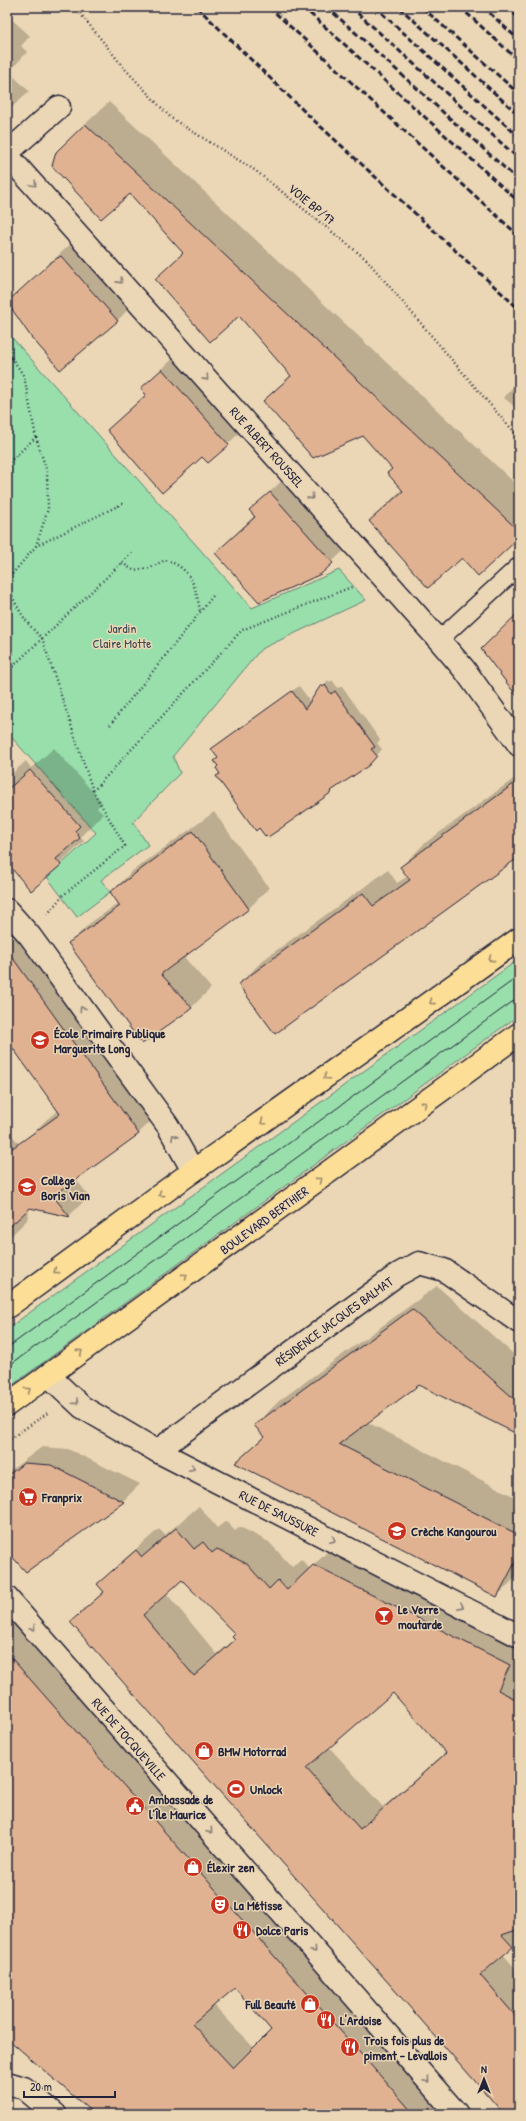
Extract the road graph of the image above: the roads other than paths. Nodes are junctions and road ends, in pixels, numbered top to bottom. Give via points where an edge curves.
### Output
1 (59, 107) dead end
2 (7, 154) edge
3 (519, 566) edge
4 (439, 640) junction
5 (519, 745) edge
6 (7, 910) edge
7 (519, 939) edge
8 (519, 1034) edge
9 (193, 1171) junction
10 (7, 1307) edge
11 (519, 1322) edge
12 (48, 1374) junction
13 (7, 1405) edge
14 (157, 1451) junction
15 (7, 1598) edge
16 (519, 1636) edge
17 (7, 2083) edge
18 (55, 2114) edge
19 (457, 2114) edge

1 - 2 street
2 -> 4 street, RUE ALBERT ROUSSEL
3 - 4 street
4 - 5 street, RUE ALBERT ROUSSEL via 464,669
9 -> 6 street via 168,1126 30,936
7 -> 9 main road
12 -> 8 main road, BOULEVARD BERTHIER
9 -> 10 main road
11 - 14 street, RÉSIDENCE JACQUES BALMAT via 444,1270 419,1263 397,1275
13 -> 12 main road, BOULEVARD BERTHIER
12 -> 14 street, RUE DE SAUSSURE via 82,1407
14 -> 16 street, RUE DE SAUSSURE
15 -> 19 street, RUE DE TOCQUEVILLE
17 - 18 street via 24,2088

